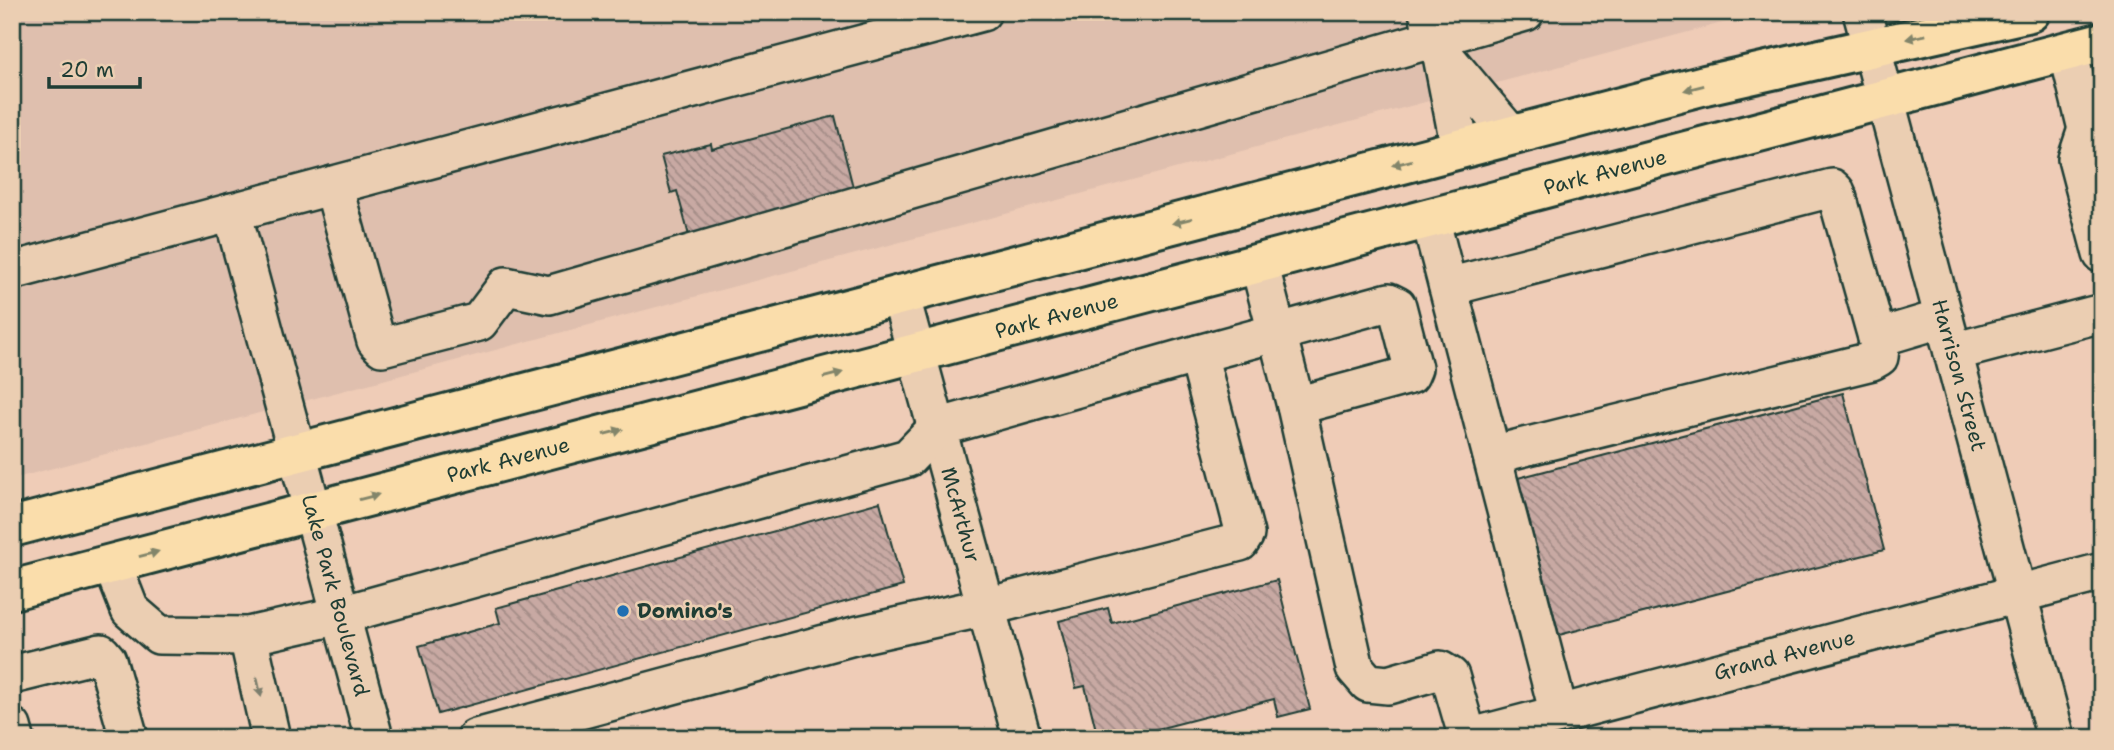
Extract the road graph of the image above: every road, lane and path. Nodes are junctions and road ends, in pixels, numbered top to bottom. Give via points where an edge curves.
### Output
1 (982, 12) edge
2 (1525, 12) edge
3 (2030, 12) edge
4 (1866, 29) edge
5 (1434, 34) edge
6 (2085, 46) edge
7 (1885, 99) junction
8 (2094, 127) edge
9 (1511, 135) junction
10 (1460, 148) junction
11 (333, 185) junction
12 (232, 212) junction
13 (1430, 218) junction
14 (2102, 254) edge
15 (1259, 263) junction
16 (12, 271) edge
17 (1448, 286) junction
18 (900, 294) junction
19 (2102, 313) edge
20 (1276, 333) junction
21 (1948, 335) junction
22 (1877, 338) junction
23 (916, 353) junction
24 (1198, 354) junction
25 (1296, 406) junction
26 (937, 428) junction
27 (297, 452) junction
28 (1492, 456) junction
29 (313, 512) junction
30 (12, 527) edge
31 (112, 564) junction
32 (2102, 572) edge
33 (12, 590) edge
34 (2018, 594) junction
35 (986, 607) junction
36 (341, 615) junction
37 (248, 636) junction
38 (12, 675) edge
39 (1559, 714) junction
40 (12, 727) edge
41 (16, 738) edge
42 (129, 738) edge
43 (271, 738) edge
44 (374, 738) edge
45 (476, 738) edge
46 (1022, 738) edge
47 (1468, 738) edge
48 (2056, 738) edge

1 - 11 street
2 - 5 street
3 -> 4 main road
4 - 7 street, Harrison Street
4 -> 9 main road
5 - 9 street
5 - 10 street
5 - 11 street via 550,295 506,286 479,322 383,347 376,341
6 - 7 main road, Park Avenue
6 - 8 street
7 - 13 main road, Park Avenue
7 - 21 street, Harrison Street
8 - 14 street via 2077,159
9 - 10 main road
10 -> 18 main road
11 - 12 street
12 - 16 street
12 - 27 street, Lake Park Boulevard
13 - 15 main road, Park Avenue
13 - 17 street
15 - 20 street
15 - 23 main road, Park Avenue
17 - 22 street via 1832,188
17 - 28 street
18 - 23 street, McArthur
18 - 27 main road
19 - 21 street
20 - 24 street
20 - 25 street
20 - 25 street via 1389,302 1397,306 1413,368 1410,375
21 - 22 street
21 - 34 street, Harrison Street
22 - 28 street via 1879,357 1872,361
23 - 26 street, McArthur
29 -> 23 main road, Park Avenue
24 - 26 street
24 - 35 street via 1244,539
25 - 47 street via 1355,668 1368,683 1388,685 1446,672
26 - 35 street, McArthur
26 - 36 street via 908,458
27 - 29 street, Lake Park Boulevard
27 - 30 main road
28 - 39 street
31 -> 29 main road, Park Avenue
29 - 36 street, Lake Park Boulevard
31 - 33 main road, Park Avenue
31 - 37 street via 130,610 159,635
32 - 34 street, Grand Avenue
34 - 39 street, Grand Avenue
34 - 48 street, Harrison Street
35 - 45 street via 854,636
35 - 46 street, McArthur
36 - 37 street
36 - 44 street, Lake Park Boulevard
37 -> 43 street
38 - 42 street via 101,653 107,660
39 - 47 street, Grand Avenue
40 - 41 street

